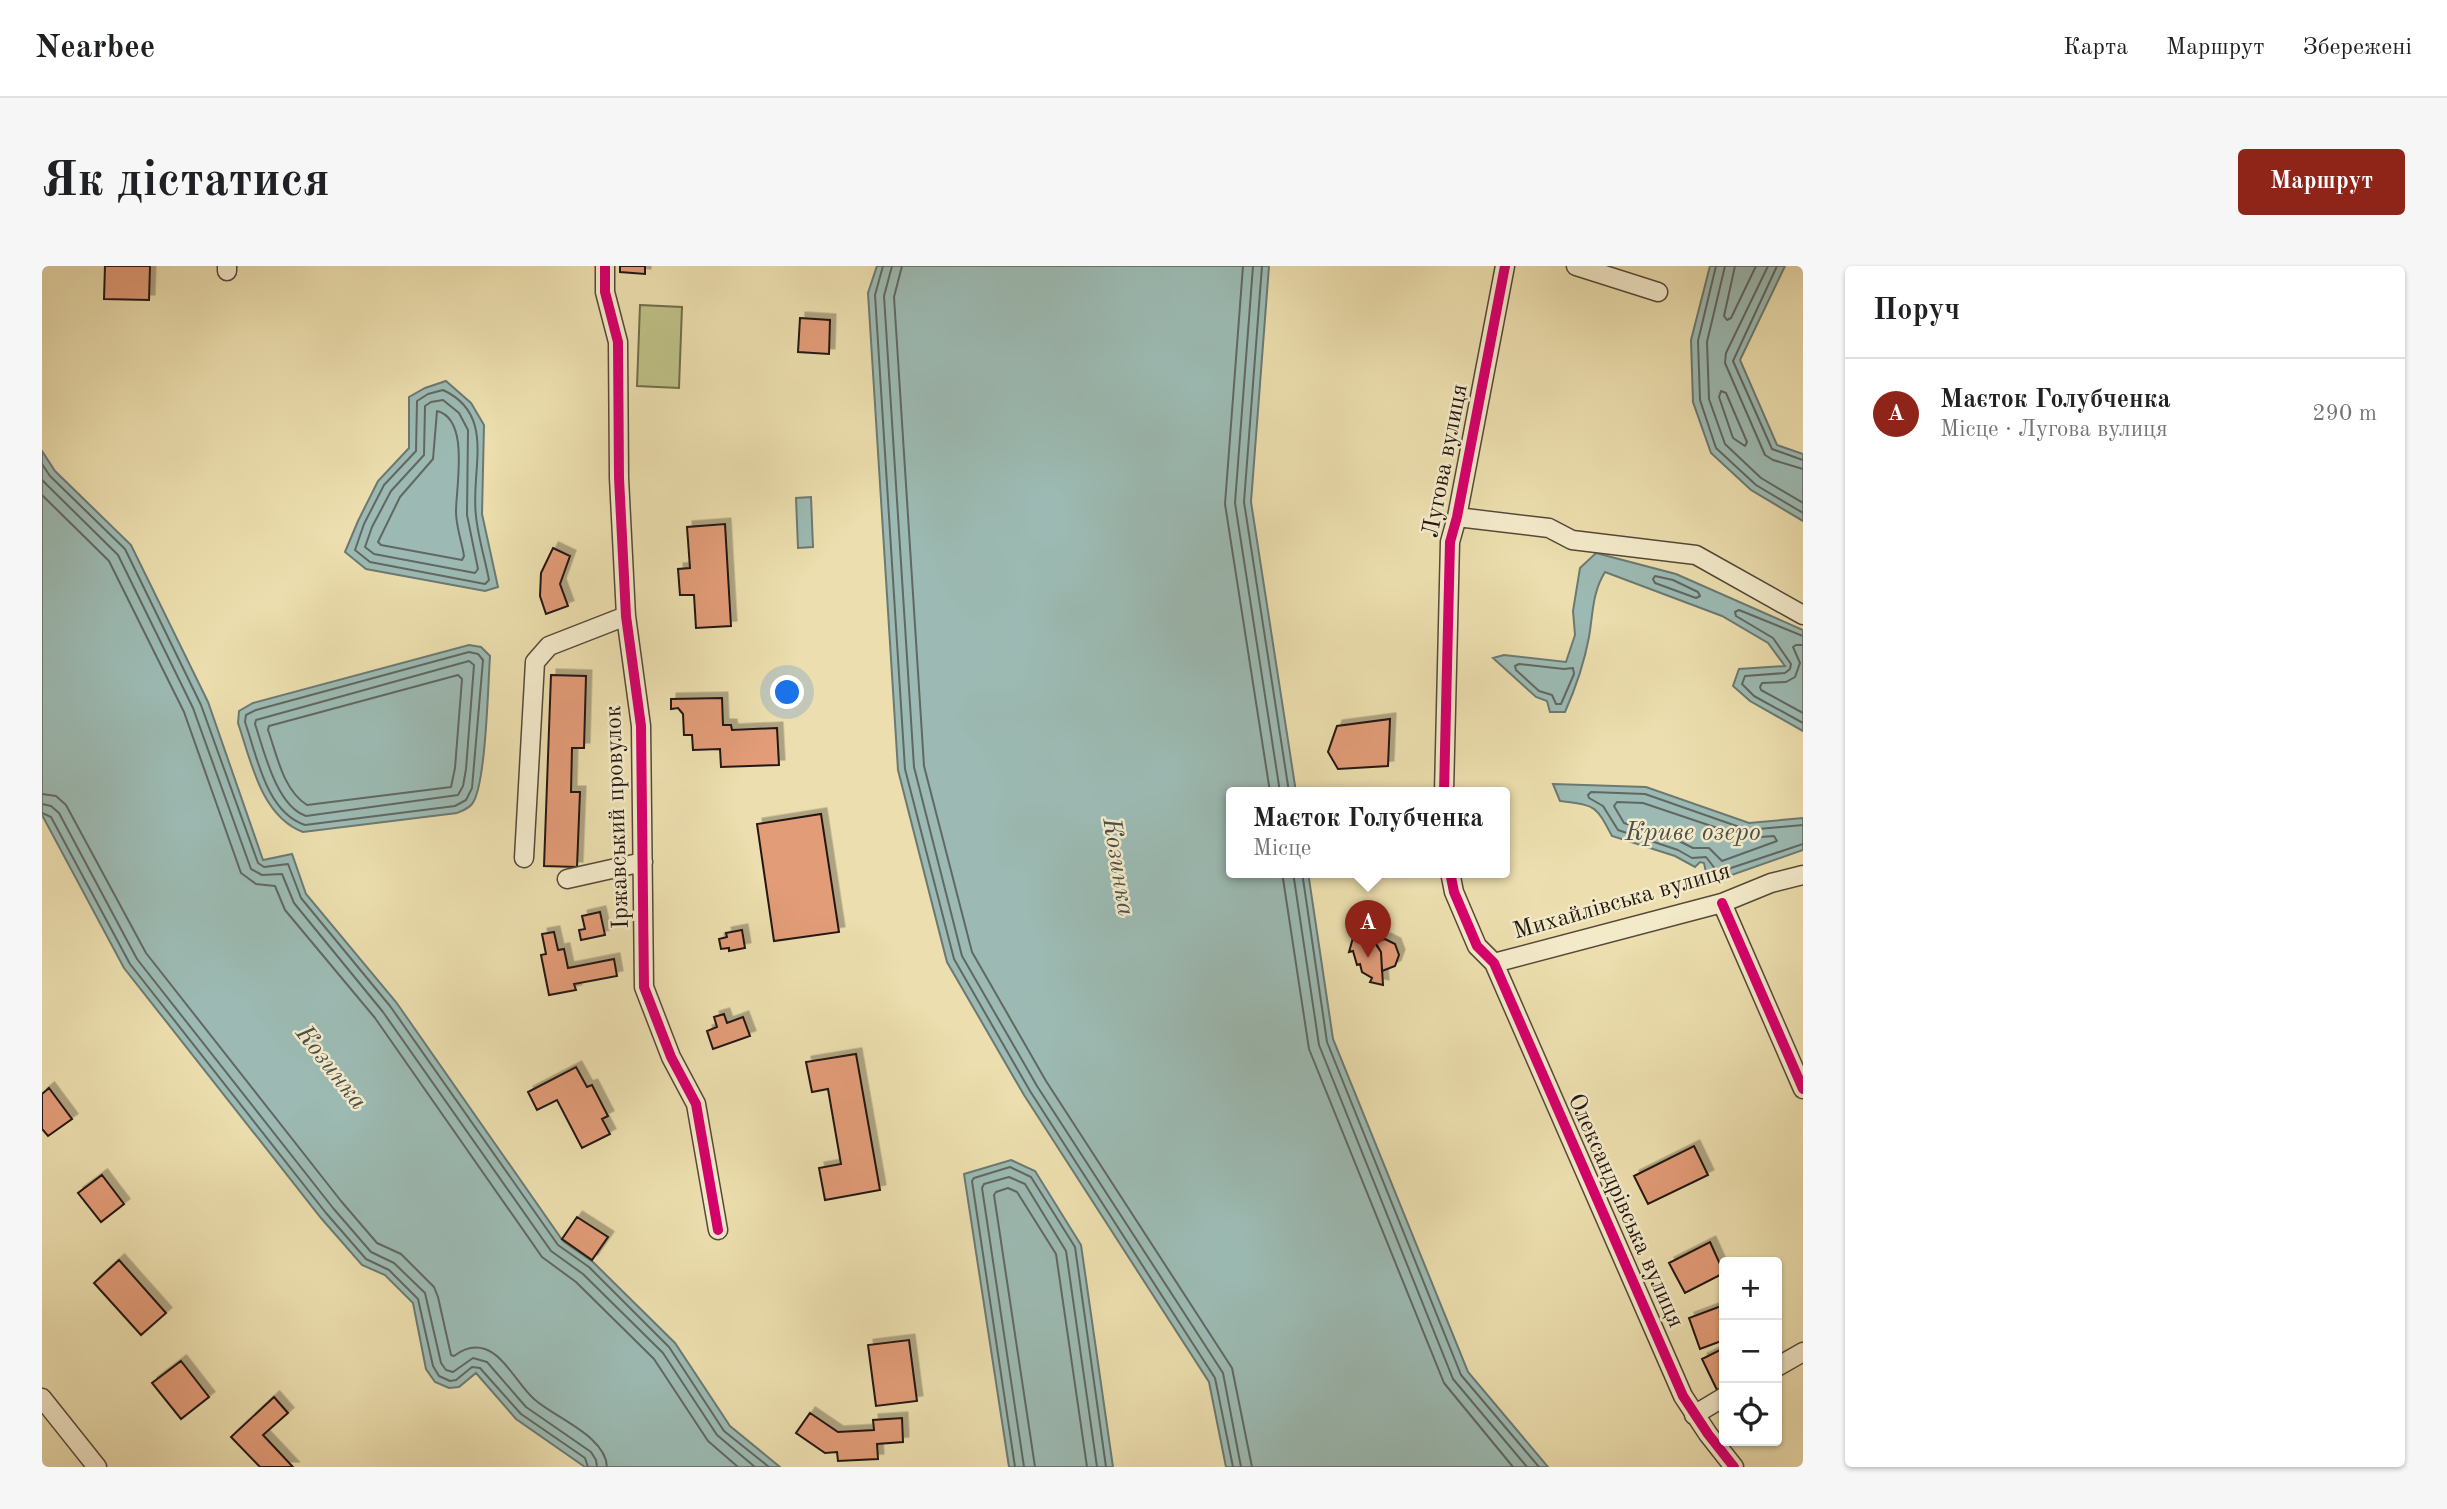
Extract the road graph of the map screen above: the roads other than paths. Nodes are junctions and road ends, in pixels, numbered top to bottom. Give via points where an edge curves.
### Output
1 (605, 266) edge
2 (1505, 266) edge
3 (1576, 266) edge
4 (1658, 292) dead end
5 (1457, 517) junction
6 (1803, 615) edge
7 (626, 616) junction
8 (1444, 787) edge
9 (524, 858) dead end
10 (643, 862) junction
11 (1803, 875) edge
12 (1451, 878) edge
13 (566, 879) dead end
14 (1722, 903) junction
15 (1493, 963) junction
16 (1803, 1089) edge
17 (718, 1230) dead end
18 (1803, 1352) edge
19 (1782, 1364) edge
20 (42, 1398) edge
21 (1719, 1400) edge
22 (1694, 1415) junction
23 (97, 1467) edge
24 (1734, 1467) edge

1 - 7 street, Іржавський провулок via 605,292 618,342
2 - 5 street, Лугова вулиця
3 - 4 street
5 - 6 street via 1549,528 1572,540 1696,555
5 - 8 street, Лугова вулиця via 1450,542
7 - 9 street via 549,646 535,662
7 - 10 street, Іржавський провулок via 641,726
10 - 13 street
10 - 17 street, Іржавський провулок via 644,987 671,1057 696,1104
11 - 14 street, Михайлівська вулиця
12 - 15 street via 1477,946
14 - 15 street, Михайлівська вулиця
14 - 16 street
15 - 22 street, Олександрівська вулиця
18 - 19 street
20 - 23 street
21 - 22 street
22 - 24 street, Олександрівська вулиця

